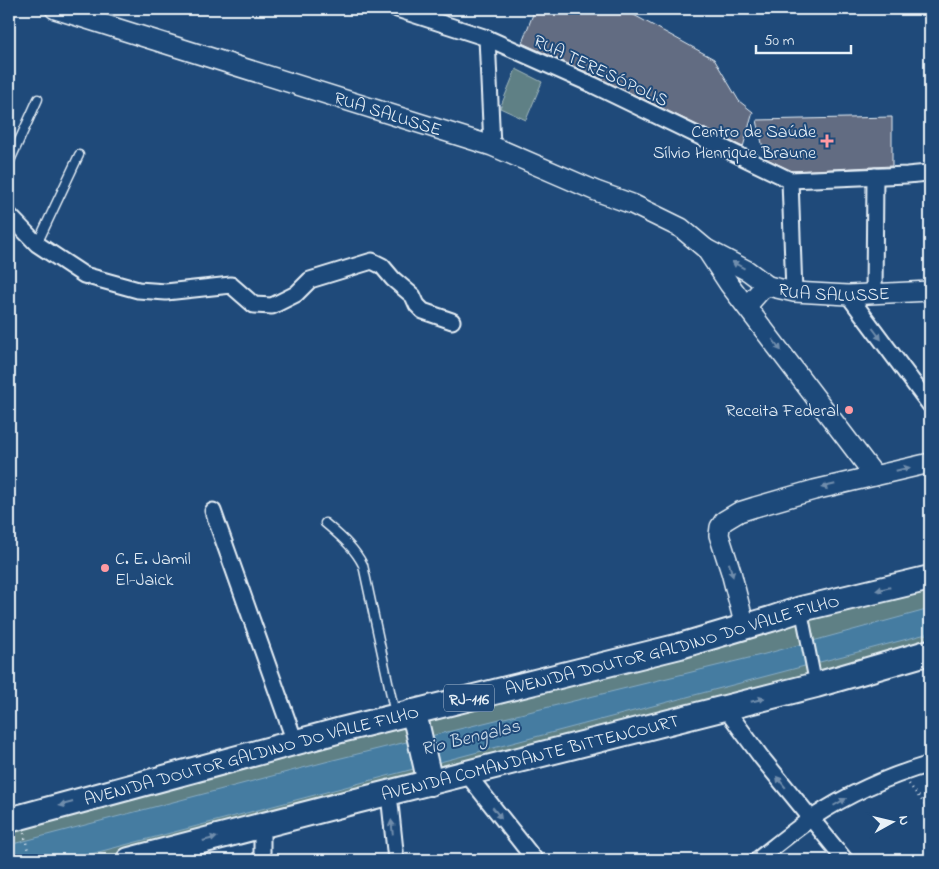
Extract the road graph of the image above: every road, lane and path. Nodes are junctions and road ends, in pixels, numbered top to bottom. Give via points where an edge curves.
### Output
1 (56, 9) edge
2 (397, 9) edge
3 (487, 38) junction
4 (38, 98) dead end
5 (492, 146) junction
6 (79, 155) dead end
7 (9, 163) edge
8 (928, 173) dead end
9 (875, 176) junction
10 (790, 180) junction
11 (9, 215) edge
12 (37, 244) junction
13 (706, 249) junction
14 (768, 286) junction
15 (930, 291) edge
16 (794, 292) junction
17 (874, 294) junction
18 (848, 295) junction
19 (747, 306) junction
20 (452, 321) dead end
21 (930, 405) edge
22 (930, 463) edge
23 (876, 476) junction
24 (212, 511) dead end
25 (325, 523) dead end
26 (930, 578) edge
27 (802, 609) junction
28 (746, 627) junction
29 (930, 652) edge
30 (816, 686) junction
31 (725, 708) junction
32 (408, 718) junction
33 (295, 742) junction
34 (930, 764) edge
35 (900, 773) junction
36 (467, 774) junction
37 (429, 777) junction
38 (389, 794) junction
39 (930, 812) edge
40 (15, 818) edge
41 (811, 818) junction
42 (262, 825) junction
43 (30, 860) edge
44 (129, 860) edge
45 (262, 860) edge
46 (396, 860) edge
47 (535, 860) edge
48 (757, 860) edge
49 (845, 860) edge

1 - 5 street, RUA SALUSSE
2 - 3 street, RUA TERESÓPOLIS
3 - 5 street
3 - 10 street, RUA TERESÓPOLIS
4 - 7 lane
5 - 13 street, RUA SALUSSE via 654,214 681,228
6 - 12 lane
8 - 9 street, RUA TERESÓPOLIS
9 - 10 street, RUA TERESÓPOLIS
9 - 17 street
10 - 16 street
11 - 12 street
12 - 20 street via 84,275 138,290 166,292 231,285 254,305 272,306 296,294 310,280 372,261 382,266 413,296 423,311
14 -> 13 street via 748,270
13 - 19 street
14 - 16 street, RUA SALUSSE
14 - 19 street, RUA SALUSSE
15 - 17 street, RUA SALUSSE
16 - 18 street, RUA SALUSSE
17 - 18 street, RUA SALUSSE
18 -> 21 street
19 -> 23 street
23 -> 22 street
23 -> 28 street via 755,506 724,520 720,535
24 - 33 street
25 - 32 lane via 359,556
26 -> 27 main road, AVENIDA DOUTOR GALDINO DO VALLE FILHO / RJ-116
27 - 28 main road, AVENIDA DOUTOR GALDINO DO VALLE FILHO / RJ-116
27 - 30 street
28 - 32 main road, AVENIDA DOUTOR GALDINO DO VALLE FILHO / RJ-116
29 - 30 main road, AVENIDA COMANDANTE BITTENCOURT
31 -> 30 main road, AVENIDA COMANDANTE BITTENCOURT
31 - 36 main road, AVENIDA COMANDANTE BITTENCOURT
41 -> 31 street
32 - 33 main road, AVENIDA DOUTOR GALDINO DO VALLE FILHO / RJ-116
32 - 37 main road
33 -> 40 main road, AVENIDA DOUTOR GALDINO DO VALLE FILHO / RJ-116
34 - 35 street
35 - 39 path
41 -> 35 street
36 - 37 main road, AVENIDA COMANDANTE BITTENCOURT
36 -> 47 street
37 - 38 main road, AVENIDA COMANDANTE BITTENCOURT
38 - 42 main road, AVENIDA COMANDANTE BITTENCOURT
46 -> 38 street
40 - 43 path
41 - 48 street
41 - 49 street
44 -> 42 main road, AVENIDA COMANDANTE BITTENCOURT
42 - 45 street

